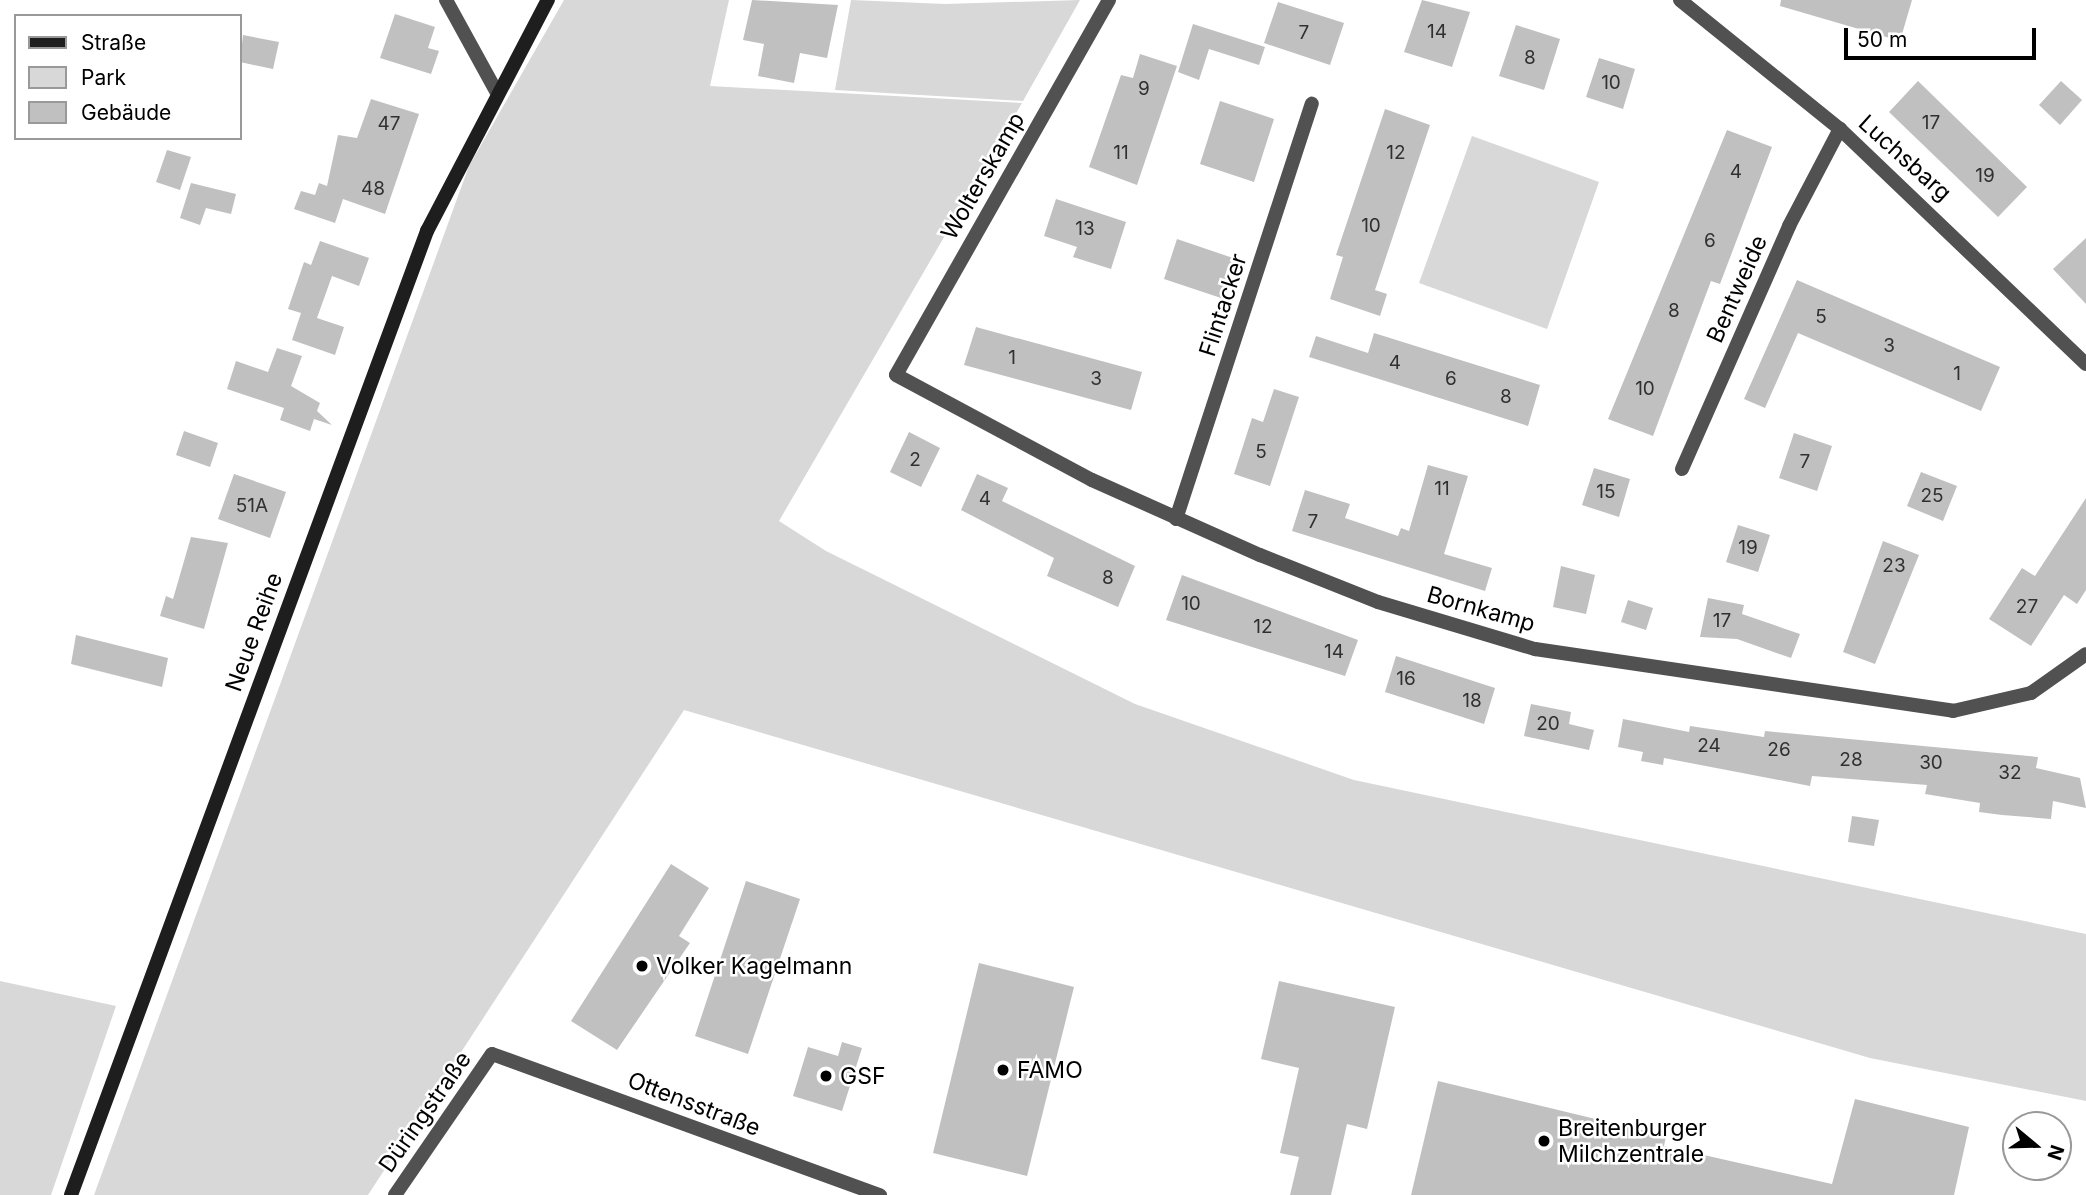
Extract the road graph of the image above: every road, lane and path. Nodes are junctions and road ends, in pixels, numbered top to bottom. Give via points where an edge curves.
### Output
1 (446, 0) edge
2 (548, 0) edge
3 (1109, 0) edge
4 (1680, 0) edge
5 (496, 92) junction
6 (1312, 104) dead end
7 (1840, 129) junction
8 (2086, 364) edge
9 (896, 375) joint
10 (1682, 470) dead end
11 (1176, 519) junction
12 (2086, 654) edge
13 (492, 1054) joint
14 (71, 1195) edge
15 (395, 1195) edge
16 (880, 1195) edge

1 - 5 street
2 - 5 street, Neue Reihe
3 - 9 street, Wolterskamp
4 - 7 street, Luchsbarg
5 - 14 street, Neue Reihe via 427,231
6 - 11 street, Flintacker
7 - 8 street, Luchsbarg
7 - 10 street, Bentweide via 1789,226
9 - 11 street, Bornkamp
11 - 12 street, Bornkamp via 1318,579 1437,620 1535,649 1716,681 1922,710 1965,710 2031,693
13 - 15 street, Düringstraße
13 - 16 street, Ottensstraße

